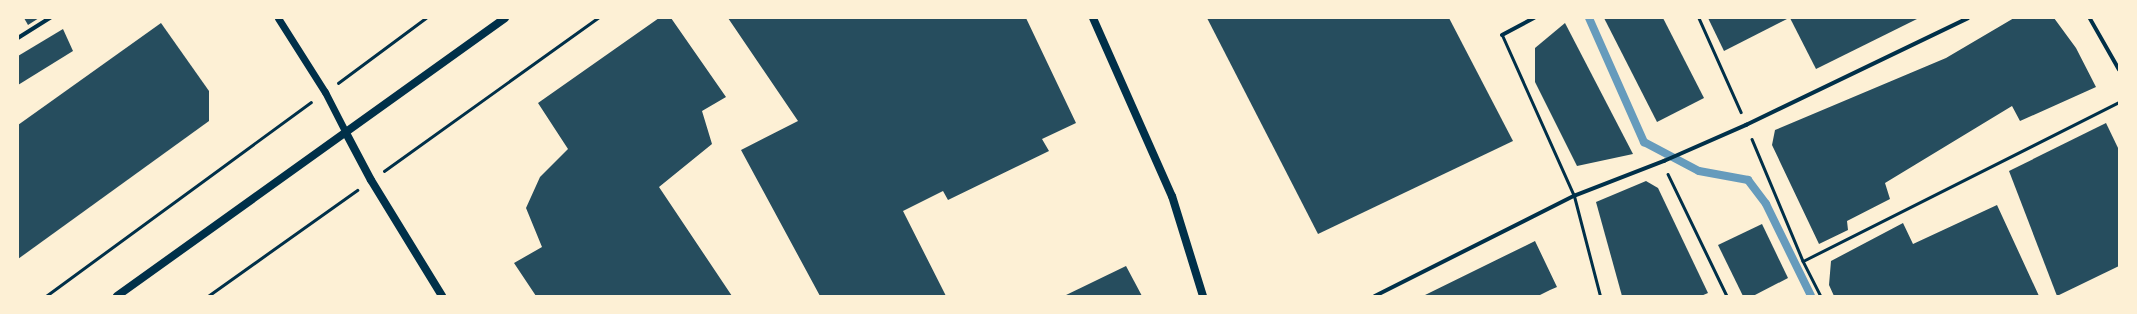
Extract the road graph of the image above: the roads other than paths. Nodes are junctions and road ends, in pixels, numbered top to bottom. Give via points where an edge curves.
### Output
1 (50, 18) edge
2 (278, 18) edge
3 (505, 18) edge
4 (1093, 18) edge
5 (1534, 18) edge
6 (1968, 18) edge
7 (2090, 18) edge
8 (1502, 36) joint
9 (18, 38) edge
10 (2119, 69) edge
11 (346, 132) junction
12 (1574, 196) junction
13 (118, 296) edge
14 (442, 296) edge
15 (1203, 296) edge
16 (1375, 296) edge
17 (1600, 296) edge

1 - 9 street
2 - 11 street via 325,92
3 - 11 main road
4 - 15 main road via 1172,196
5 - 8 street
6 - 12 street via 1692,149
7 - 10 street
8 - 12 lane
11 - 13 main road
11 - 14 main road via 371,180
12 - 16 street
12 - 17 lane

